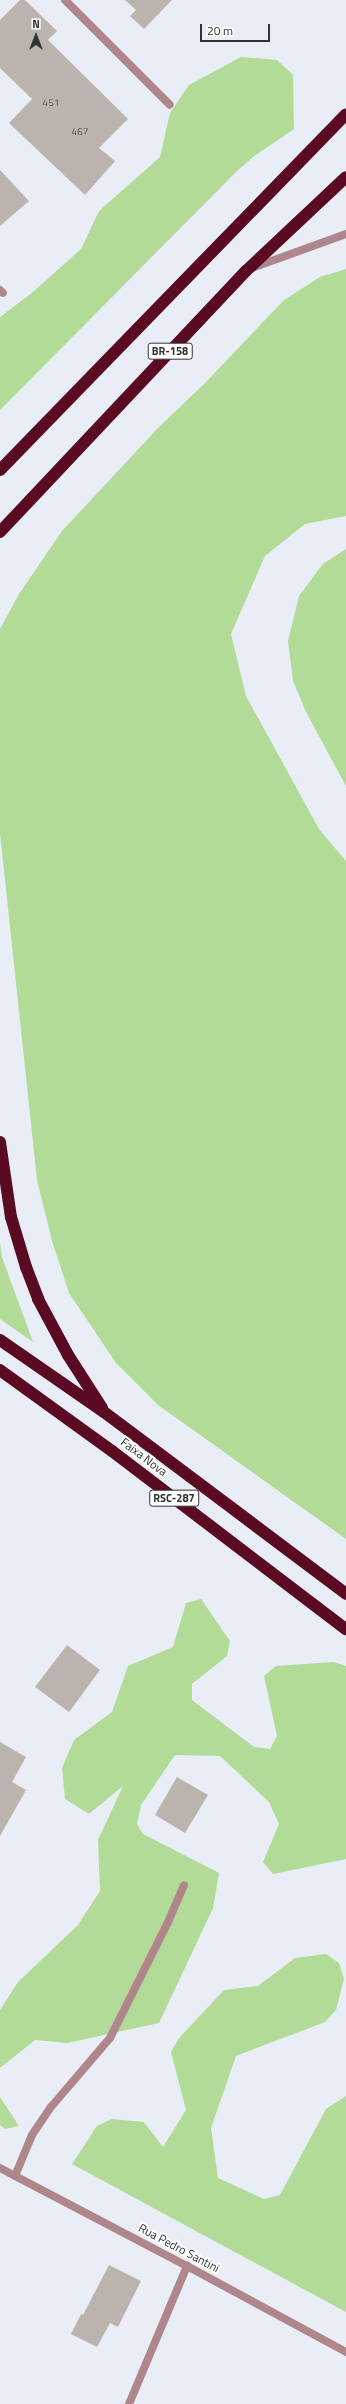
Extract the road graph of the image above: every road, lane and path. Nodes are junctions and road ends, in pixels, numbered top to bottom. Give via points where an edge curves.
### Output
1 (65, 0) edge
2 (170, 105) dead end
3 (346, 114) edge
4 (346, 177) edge
5 (346, 234) edge
6 (246, 271) junction
7 (18, 451) junction
8 (0, 458) edge
9 (0, 470) edge
10 (0, 532) edge
11 (0, 1142) edge
12 (0, 1340) edge
13 (0, 1370) edge
14 (104, 1412) junction
15 (346, 1594) edge
16 (346, 1629) edge
17 (184, 1886) dead end
18 (0, 2168) edge
19 (15, 2176) junction
20 (187, 2266) junction
21 (346, 2352) edge
22 (129, 2404) edge

1 - 2 street
3 - 7 highway, BR-158
4 - 6 highway, BR-158
5 - 6 street
6 - 10 highway, BR-158
7 - 8 highway
7 - 9 highway, BR-158
11 - 14 highway via 11,1218 38,1299 68,1355
12 - 14 highway, Faixa Nova / RSC-287
13 - 16 highway, Faixa Nova / RSC-287 via 112,1451
14 - 15 highway, Faixa Nova / RSC-287
17 - 19 street via 110,2038 51,2107 32,2135
18 - 19 street, Rua Pedro Santini
19 - 20 street, Rua Pedro Santini
20 - 21 street, Rua Pedro Santini
20 - 22 street

